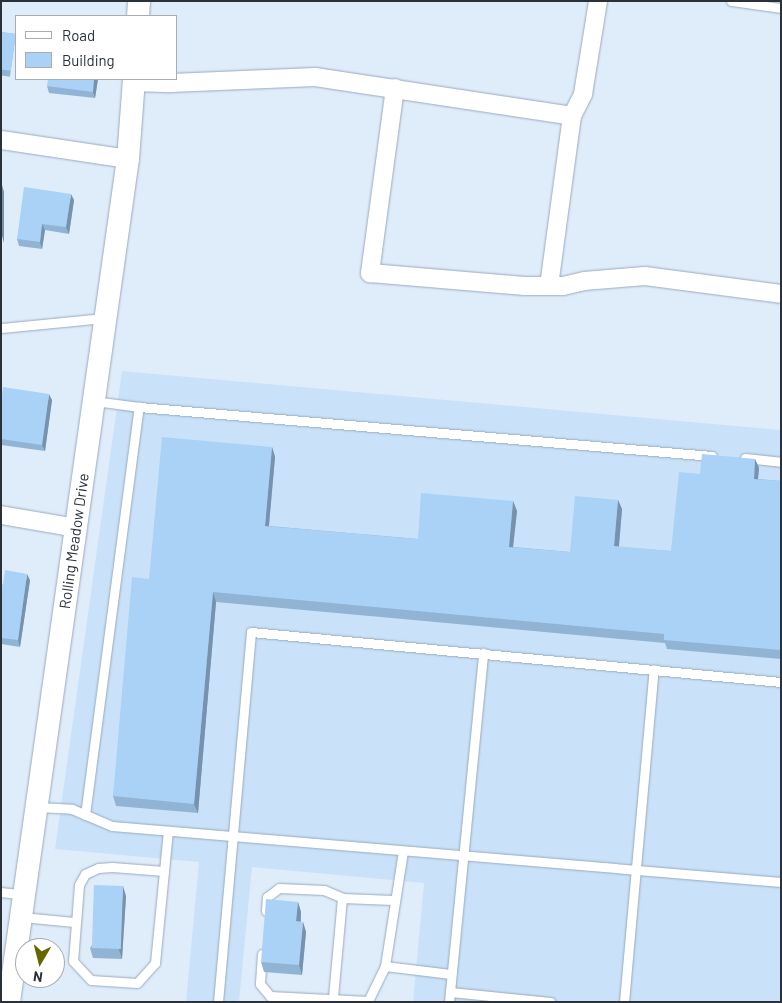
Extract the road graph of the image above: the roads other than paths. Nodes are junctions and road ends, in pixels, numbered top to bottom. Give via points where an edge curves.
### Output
1 (139, 1) edge
2 (598, 1) edge
3 (731, 1) edge
4 (781, 8) edge
5 (138, 15) edge
6 (133, 80) edge
7 (395, 88) junction
8 (572, 116) junction
9 (1, 140) edge
10 (128, 159) junction
11 (549, 286) junction
12 (781, 294) edge
13 (106, 318) junction
14 (1, 328) edge
15 (94, 401) junction
16 (139, 407) junction
17 (722, 456) edge
18 (732, 457) edge
19 (781, 462) edge
20 (1, 515) edge
21 (76, 528) junction
22 (483, 653) junction
23 (654, 669) junction
24 (781, 682) edge
25 (37, 807) junction
26 (85, 815) junction
27 (168, 831) junction
28 (232, 836) junction
29 (403, 851) junction
30 (463, 856) junction
31 (164, 871) junction
32 (636, 872) junction
33 (781, 882) edge
34 (1, 892) edge
35 (24, 895) junction
36 (343, 898) junction
37 (394, 900) junction
38 (21, 917) junction
39 (265, 917) edge
40 (76, 922) junction
41 (263, 946) edge
42 (385, 966) junction
43 (451, 974) junction
44 (450, 992) junction
45 (333, 997) junction
46 (368, 1001) edge
47 (9, 1002) edge
48 (218, 1002) edge
49 (449, 1002) edge
50 (551, 1002) edge
51 (624, 1002) edge

1 - 5 street
2 - 8 street via 584,94
3 - 4 lane
6 - 7 street via 171,84 315,77
6 - 10 street, Rolling Meadow Drive
7 - 8 street
7 - 11 street via 370,273
8 - 11 street
9 - 10 street
10 - 13 street, Rolling Meadow Drive
11 - 12 street via 645,276
13 - 14 lane
13 - 15 street, Rolling Meadow Drive
15 - 16 lane
15 - 21 street, Rolling Meadow Drive
16 - 17 lane
16 - 26 lane
18 - 19 lane
20 - 21 street
21 - 25 street, Rolling Meadow Drive
22 - 23 lane
22 - 28 lane via 251,632
22 - 30 lane
23 - 24 lane
23 - 32 lane
25 - 26 lane via 72,809
25 - 35 street, Rolling Meadow Drive
26 - 27 lane via 112,826
27 - 28 lane
27 - 31 lane
28 - 29 lane
28 - 48 lane
29 - 30 lane
29 - 37 lane
30 - 32 lane
30 - 43 lane
31 - 40 lane via 112,867 98,868 85,874 78,885
31 - 40 lane via 155,963 137,983 91,980 73,962
32 - 33 lane
32 - 51 lane
34 - 35 lane
35 - 38 street, Rolling Meadow Drive
36 - 37 lane
36 - 39 lane via 324,890 279,888 267,897
36 - 45 lane
37 - 42 lane
38 - 40 lane
38 - 47 street, Rolling Meadow Drive
41 - 45 lane via 260,984 270,996
42 - 43 lane
42 - 46 lane
43 - 44 lane
44 - 49 lane
44 - 50 lane
45 - 46 lane

